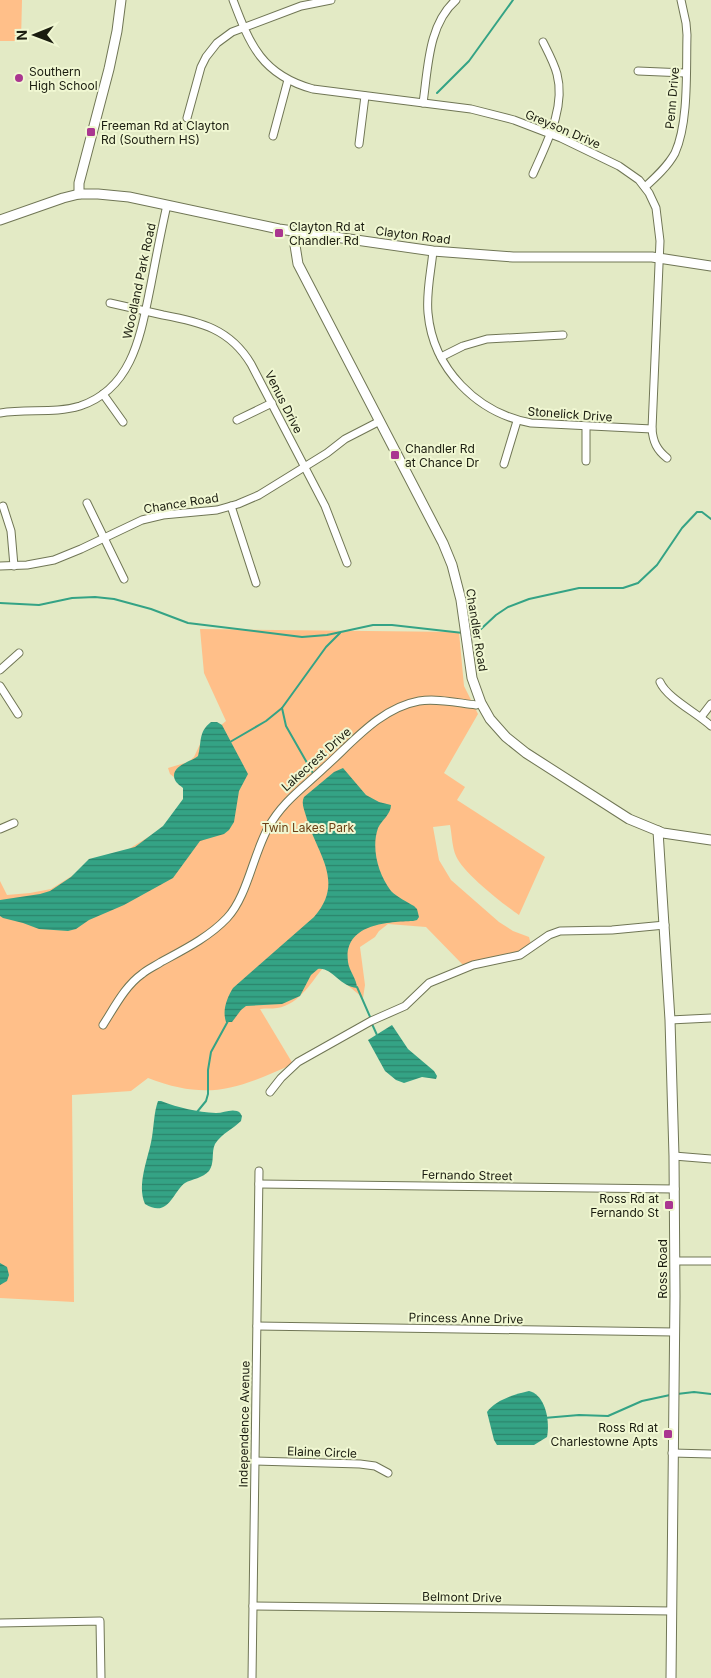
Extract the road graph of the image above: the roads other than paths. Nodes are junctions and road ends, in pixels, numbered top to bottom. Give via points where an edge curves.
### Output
1 (122, 0) edge
2 (233, 0) edge
3 (331, 0) edge
4 (456, 0) edge
5 (680, 0) edge
6 (244, 28) junction
7 (543, 42) dead end
8 (638, 71) dead end
9 (686, 73) junction
10 (288, 80) junction
11 (365, 96) junction
12 (423, 103) junction
13 (187, 118) dead end
14 (550, 134) junction
15 (273, 136) dead end
16 (359, 144) dead end
17 (533, 174) dead end
18 (645, 188) junction
19 (79, 194) junction
20 (167, 205) junction
21 (0, 220) edge
22 (295, 232) junction
23 (433, 251) junction
24 (661, 258) junction
25 (711, 266) edge
26 (110, 303) dead end
27 (145, 311) junction
28 (563, 335) dead end
29 (440, 356) junction
30 (103, 394) junction
31 (272, 403) junction
32 (0, 413) edge
33 (237, 420) dead end
34 (380, 421) junction
35 (517, 421) junction
36 (123, 422) dead end
37 (586, 427) junction
38 (652, 429) junction
39 (667, 458) dead end
40 (586, 461) dead end
41 (504, 464) dead end
42 (305, 467) junction
43 (86, 503) dead end
44 (3, 506) dead end
45 (231, 506) junction
46 (104, 538) junction
47 (347, 563) dead end
48 (0, 566) edge
49 (14, 566) junction
50 (124, 579) dead end
51 (256, 583) dead end
52 (19, 653) dead end
53 (0, 670) edge
54 (660, 682) dead end
55 (0, 686) edge
56 (481, 703) junction
57 (711, 704) edge
58 (18, 714) dead end
59 (701, 717) junction
60 (711, 726) edge
61 (14, 823) dead end
62 (0, 829) edge
63 (658, 831) junction
64 (711, 840) edge
65 (665, 925) junction
66 (711, 1018) edge
67 (670, 1020) junction
68 (103, 1025) dead end
69 (270, 1092) dead end
70 (674, 1156) junction
71 (711, 1159) edge
72 (259, 1171) dead end
73 (260, 1184) junction
74 (675, 1189) junction
75 (675, 1261) junction
76 (711, 1261) edge
77 (257, 1326) junction
78 (674, 1332) junction
79 (672, 1453) junction
80 (711, 1454) edge
81 (255, 1461) junction
82 (388, 1472) dead end
83 (253, 1606) junction
84 (672, 1611) junction
85 (0, 1623) edge
86 (101, 1678) edge
87 (252, 1678) edge
88 (672, 1678) edge

1 - 19 street via 113,53
2 - 6 street, Greyson Drive
3 - 6 street via 300,6
4 - 12 street via 444,15 434,37
5 - 9 street, Penn Drive via 687,29
6 - 10 street, Greyson Drive via 260,57
6 - 13 street via 224,37 206,56
7 - 14 street via 559,84
8 - 9 street
9 - 18 street, Penn Drive via 682,127 677,147 667,165
10 - 11 street, Greyson Drive via 313,89
10 - 15 street
11 - 12 street, Greyson Drive
11 - 16 street
12 - 14 street, Greyson Drive via 471,109
14 - 17 street
14 - 18 street, Greyson Drive via 619,166 636,177
18 - 24 street, Greyson Drive via 656,208
19 - 20 street, Clayton Road via 117,195
19 - 21 street, Clayton Road
20 - 22 street, Clayton Road
20 - 27 street, Woodland Park Road
22 - 23 street, Clayton Road
22 - 34 street, Chandler Road via 298,264
23 - 24 street, Clayton Road via 512,257
23 - 29 street, Stonelick Drive via 428,312
24 - 25 street, Clayton Road
24 - 38 street, Greyson Drive
26 - 27 street, Venus Drive
27 - 30 street, Woodland Park Road via 142,331 130,360
27 - 31 street, Venus Drive via 204,324 229,338 243,351
28 - 29 street via 486,339
29 - 35 street, Stonelick Drive via 460,385 475,398 500,415
30 - 32 street, Woodland Park Road via 69,408
30 - 36 street
31 - 33 street
31 - 42 street, Venus Drive
34 - 42 street, Chance Road via 345,439
34 - 56 street, Chandler Road via 452,565 463,612 472,678
35 - 37 street, Stonelick Drive
35 - 41 street
37 - 38 street, Stonelick Drive
37 - 40 street
38 - 39 street, Greyson Drive via 655,444
42 - 45 street, Chance Road via 259,495
42 - 47 street, Venus Drive via 329,515
43 - 46 street
44 - 49 street via 11,531
45 - 46 street, Chance Road via 152,518
45 - 51 street
46 - 49 street, Chance Road via 54,560
46 - 50 street
48 - 49 street, Chance Road
52 - 53 street
54 - 59 street via 667,694
55 - 58 street
56 - 63 street, Chandler Road via 499,730 519,747 624,816
56 - 68 street, Lakecrest Drive via 426,700 411,703 396,708 364,730 286,801 258,849 236,907 201,940 142,973
57 - 59 street
59 - 60 street
61 - 62 street
63 - 64 street, Chandler Road
63 - 65 street, Ross Road
65 - 67 street, Ross Road
65 - 69 street via 560,930 520,955 473,965 429,983 405,1006 298,1062
66 - 67 street
67 - 70 street, Ross Road
70 - 71 street
70 - 74 street, Ross Road
72 - 73 street, Independence Avenue
73 - 74 street, Fernando Street
73 - 77 street, Independence Avenue
74 - 75 street, Ross Road
75 - 76 street
75 - 78 street, Ross Road
77 - 78 street, Princess Anne Drive
77 - 81 street, Independence Avenue
78 - 79 street, Ross Road
79 - 80 street
79 - 84 street, Ross Road
81 - 82 street, Elaine Circle via 360,1464
81 - 83 street, Independence Avenue
83 - 84 street, Belmont Drive
83 - 87 street, Independence Avenue
84 - 88 street, Ross Road
85 - 86 street via 100,1620

